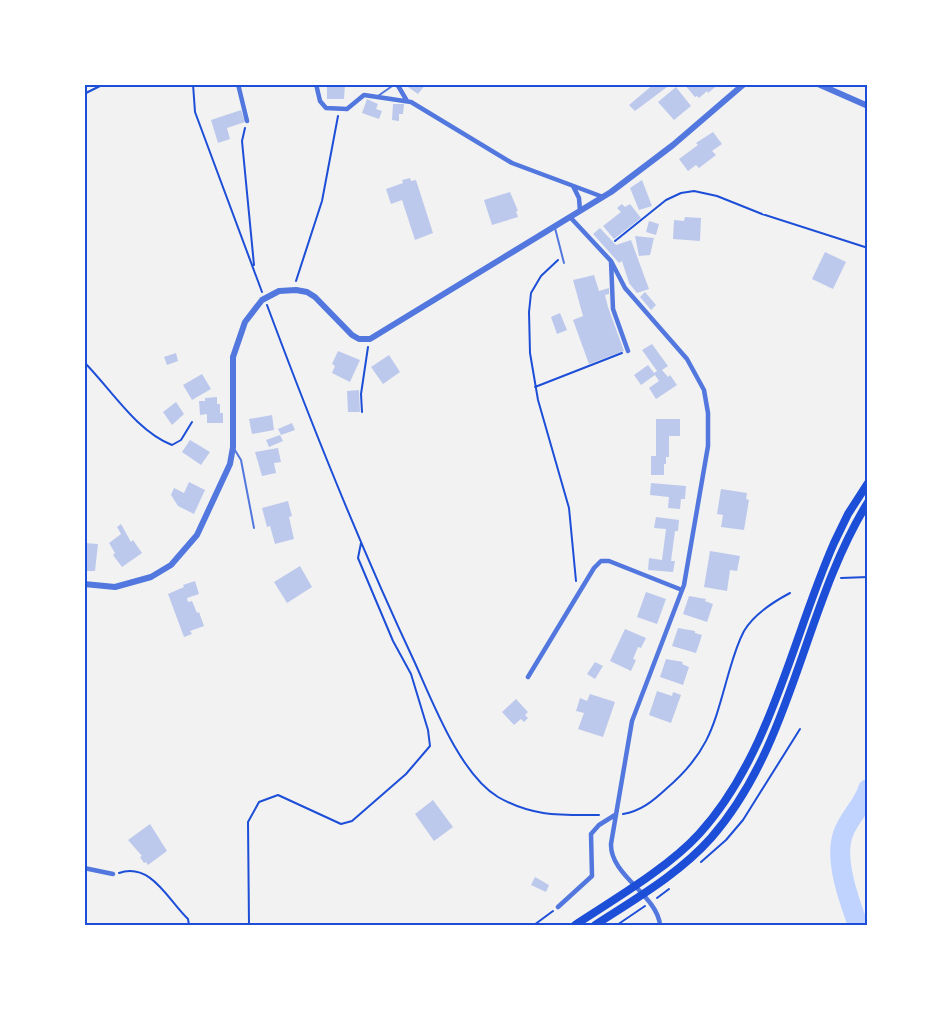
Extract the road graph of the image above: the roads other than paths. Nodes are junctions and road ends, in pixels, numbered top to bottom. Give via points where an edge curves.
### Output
1 (238, 84) edge
2 (316, 84) edge
3 (396, 84) edge
4 (744, 84) edge
5 (818, 84) edge
6 (378, 96) junction
7 (407, 101) junction
8 (868, 106) edge
9 (247, 121) road end
10 (573, 186) junction
11 (603, 197) junction
12 (580, 211) junction
13 (570, 217) junction
14 (555, 227) junction
15 (611, 261) junction
16 (564, 263) dead end
17 (628, 351) road end
18 (233, 447) junction
19 (868, 483) edge
20 (868, 501) edge
21 (254, 528) dead end
22 (84, 584) edge
23 (682, 590) junction
24 (528, 677) dead end
25 (615, 815) junction
26 (84, 868) edge
27 (113, 874) dead end
28 (558, 907) road end
29 (575, 925) edge
30 (595, 925) edge
31 (660, 925) edge

1 - 9 street
2 - 6 street via 322,106 328,109 350,108 362,95
3 - 6 lane
3 - 7 street
4 - 11 street
5 - 8 street
6 - 7 street
7 - 10 street via 508,161
10 - 11 street
10 - 12 street
11 - 12 street
12 - 13 street
13 - 14 street
13 - 15 street
14 - 16 lane
14 - 18 street via 370,339 352,335 307,292 277,291 264,298 245,322 233,357
15 - 17 street via 613,309
15 - 23 street via 625,288 690,363 706,396 708,440
18 - 21 lane via 241,460
18 - 22 street via 230,464 204,522 178,558 159,573 126,585
19 - 29 highway via 834,543 764,726 732,789 688,845
20 - 30 highway via 831,573 774,730 730,813 682,865
23 - 24 street via 605,560 597,564
23 - 25 street via 632,721
25 - 28 street via 591,834 592,876
25 - 31 street via 610,846 614,860 654,909
26 - 27 street

